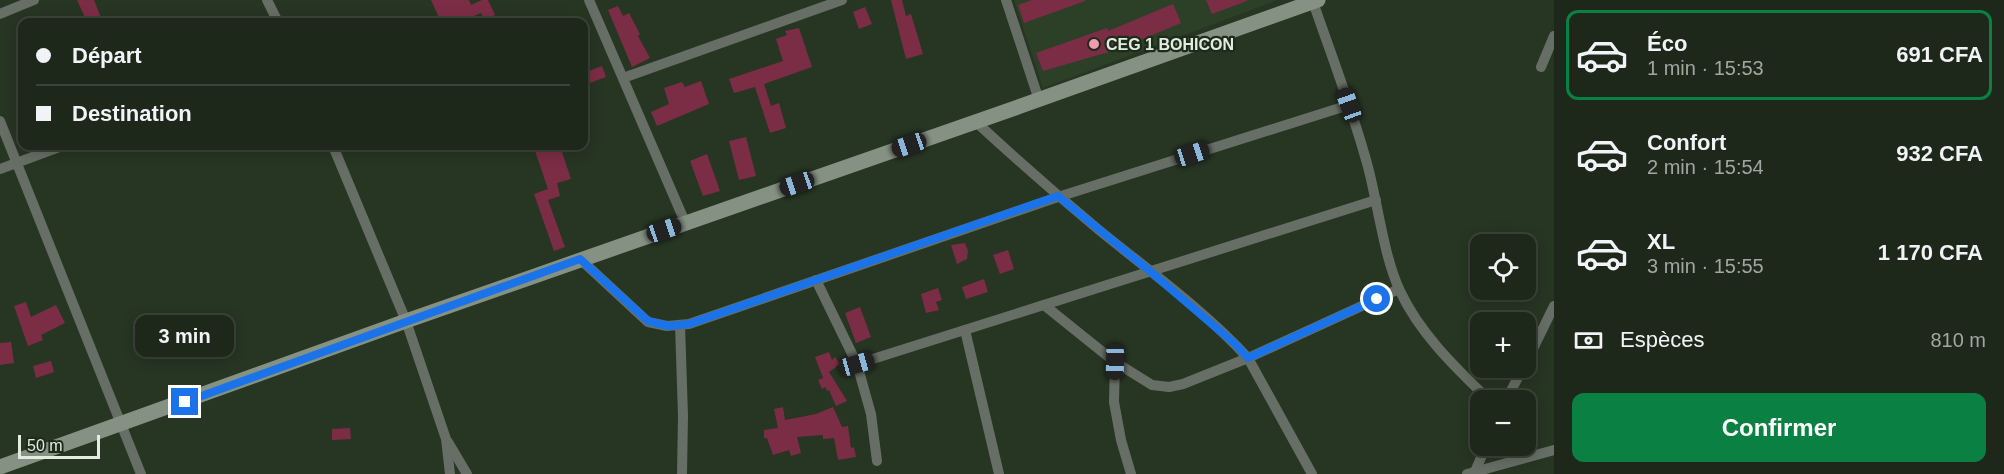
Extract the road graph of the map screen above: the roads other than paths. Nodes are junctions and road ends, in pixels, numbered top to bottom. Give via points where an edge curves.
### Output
1 (34, 0) edge
2 (267, 0) edge
3 (589, 0) edge
4 (842, 0) edge
5 (1006, 0) edge
6 (1316, 1) edge
7 (0, 14) edge
8 (276, 18) edge
9 (1554, 36) edge
10 (1541, 67) dead end
11 (623, 78) junction
12 (1039, 100) junction
13 (1349, 105) junction
14 (0, 121) edge
15 (976, 122) junction
16 (50, 150) edge
17 (335, 150) edge
18 (16, 162) junction
19 (0, 169) edge
20 (1058, 196) junction
21 (1376, 200) junction
22 (685, 222) junction
23 (580, 259) junction
24 (1151, 272) junction
25 (816, 280) junction
26 (1399, 290) junction
27 (1044, 305) junction
28 (1553, 311) edge
29 (406, 321) junction
30 (680, 325) junction
31 (965, 330) junction
32 (1536, 344) edge
33 (1248, 358) junction
34 (1115, 362) junction
35 (857, 364) junction
36 (1478, 390) edge
37 (120, 425) junction
38 (446, 439) junction
39 (1554, 450) edge
40 (1481, 456) edge
41 (877, 461) dead end
42 (0, 467) edge
43 (466, 472) edge
44 (1472, 473) edge
45 (141, 474) edge
46 (451, 474) edge
47 (682, 474) edge
48 (999, 474) edge
49 (1131, 474) edge
50 (1312, 474) edge

1 - 7 street
2 - 8 street
3 - 11 street
4 - 11 street
5 - 12 street
6 - 12 street
6 - 13 street
9 - 10 street
11 - 22 street
12 - 15 street
13 - 20 street
13 - 21 street
14 - 18 street
15 - 20 street
15 - 22 street
16 - 18 street
17 - 29 street
18 - 19 street
18 - 37 street
20 - 24 street
20 - 25 street
21 - 24 street
21 - 26 street
22 - 23 street
23 - 29 street
23 - 30 street via 648,321
24 - 27 street
24 - 33 street
25 - 30 street
25 - 35 street
26 - 33 street
26 - 36 street via 1429,336
27 - 31 street
27 - 34 street
28 - 32 street
29 - 37 street
29 - 38 street
30 - 47 street
31 - 35 street
31 - 48 street
33 - 34 street via 1169,387 1152,386
33 - 50 street
34 - 49 street via 1114,402
35 - 41 street via 871,414
37 - 42 street
37 - 45 street
38 - 43 street
38 - 46 street
39 - 44 street
40 - 44 street
43 - 46 street

